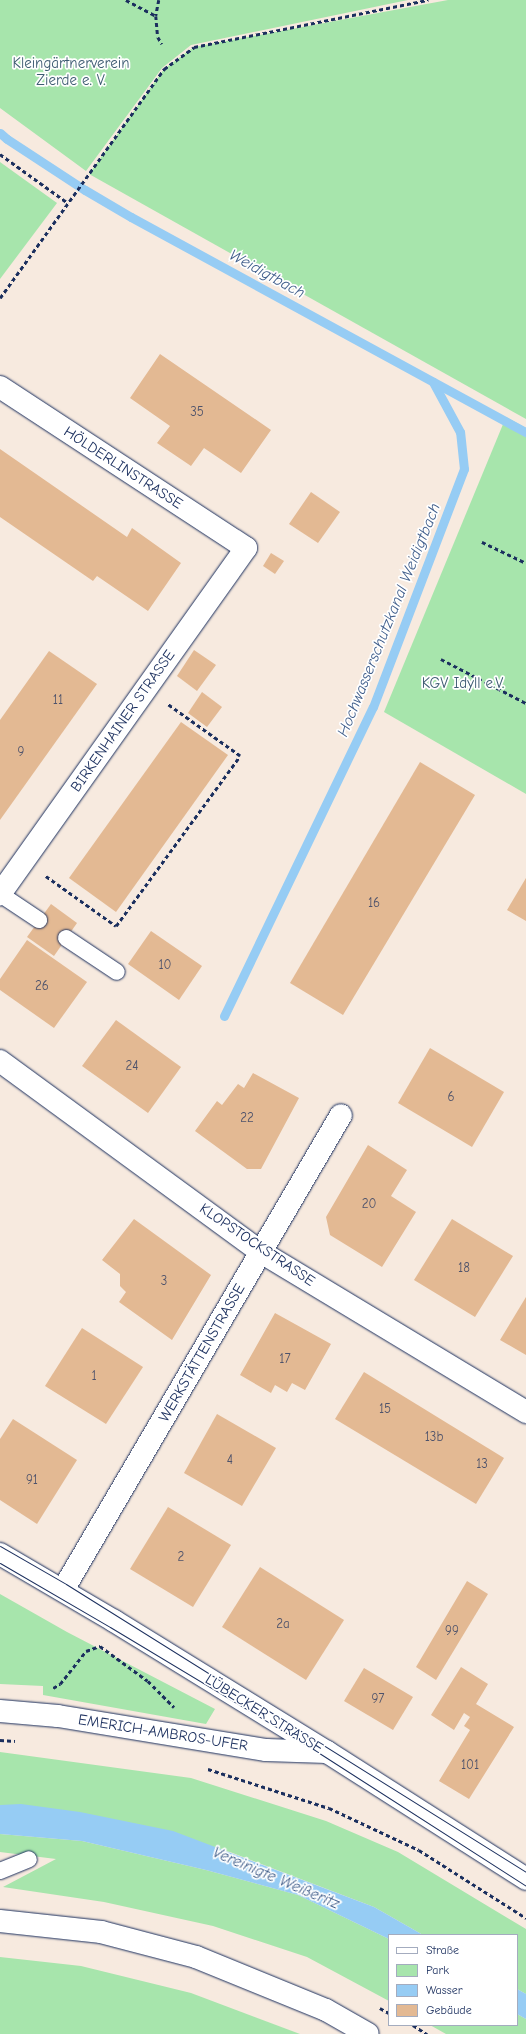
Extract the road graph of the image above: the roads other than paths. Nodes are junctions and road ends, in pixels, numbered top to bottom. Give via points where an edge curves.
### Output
1 (0, 387) edge
2 (246, 548) joint
3 (0, 894) edge
4 (39, 920) dead end
5 (66, 938) dead end
6 (117, 972) dead end
7 (0, 1061) edge
8 (341, 1115) dead end
9 (261, 1252) junction
10 (526, 1412) edge
11 (0, 1554) edge
12 (63, 1590) junction
13 (0, 1711) edge
14 (327, 1752) junction
15 (29, 1859) dead end
16 (0, 1871) edge
17 (526, 1879) edge
18 (0, 1921) edge
19 (368, 2034) edge

1 - 2 street, HÖLDERLINSTRASSE
2 - 3 street, BIRKENHAINER STRASSE
3 - 4 lane
5 - 6 lane
7 - 9 street, KLOPSTOCKSTRASSE
8 - 9 street, WERKSTÄTTENSTRASSE
9 - 10 street, KLOPSTOCKSTRASSE
9 - 12 street, WERKSTÄTTENSTRASSE
11 - 12 street, LÜBECKER STRASSE
12 - 14 street, LÜBECKER STRASSE
13 - 14 street, EMERICH-AMBROS-UFER via 58,1716 266,1750
14 - 17 street, LÜBECKER STRASSE
15 - 16 lane
18 - 19 street via 101,1932 196,1957 326,2010

